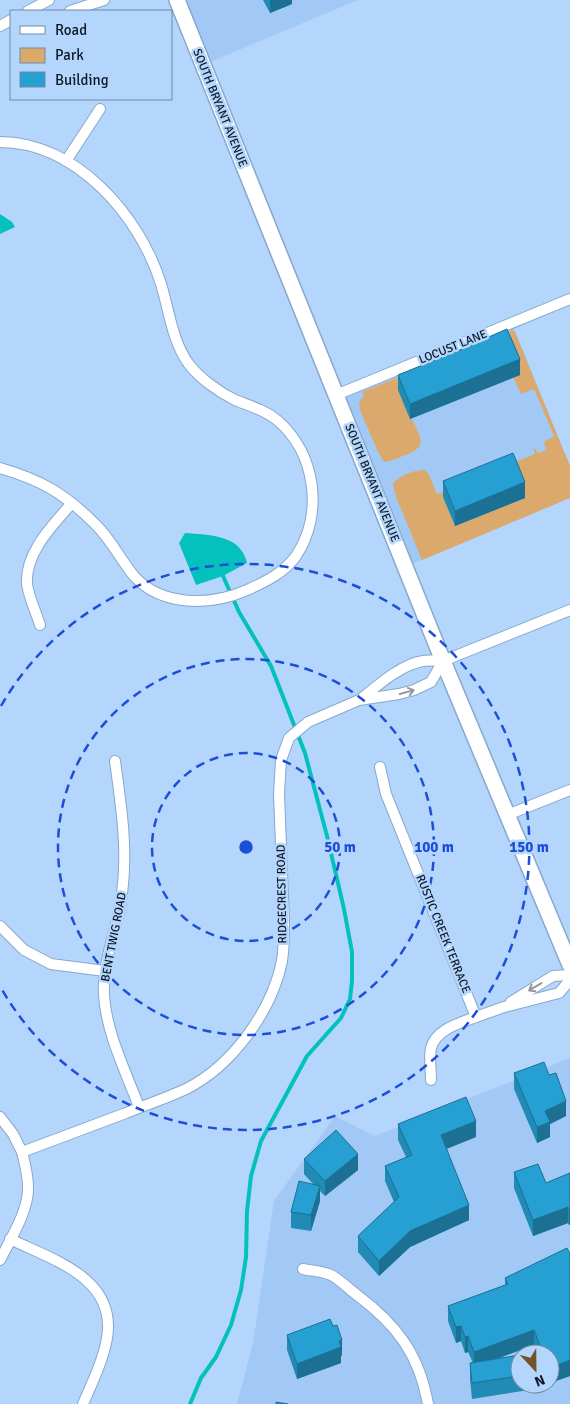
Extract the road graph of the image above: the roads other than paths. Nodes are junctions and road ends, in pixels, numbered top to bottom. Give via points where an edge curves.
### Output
1 (49, 0) edge
2 (104, 0) edge
3 (176, 0) edge
4 (30, 10) edge
5 (73, 10) edge
6 (100, 109) dead end
7 (0, 142) edge
8 (66, 161) junction
9 (570, 299) edge
10 (336, 395) junction
11 (0, 468) edge
12 (72, 503) junction
13 (570, 610) edge
14 (40, 625) dead end
15 (443, 661) junction
16 (359, 700) junction
17 (115, 761) dead end
18 (380, 766) dead end
19 (570, 790) edge
20 (507, 815) junction
21 (0, 926) edge
22 (570, 965) edge
23 (105, 971) junction
24 (570, 975) edge
25 (570, 980) edge
26 (504, 1007) junction
27 (476, 1017) junction
28 (431, 1080) dead end
29 (139, 1108) junction
30 (0, 1117) edge
31 (22, 1152) junction
32 (10, 1239) junction
33 (0, 1260) edge
34 (303, 1269) dead end
35 (83, 1404) edge
36 (428, 1404) edge

1 - 4 street
2 - 5 street
3 - 10 street, SOUTH BRYANT AVENUE
6 - 8 street
7 - 8 street via 32,146
8 - 12 street via 110,196 136,228 155,266 178,346 191,367 221,392 277,420 300,449 313,490 313,508 296,556 275,576 257,586 219,600 196,602 146,587 98,526
9 - 10 street, LOCUST LANE
10 - 15 street, SOUTH BRYANT AVENUE
11 - 12 street via 35,479
12 - 14 street via 44,537 29,566 28,585
13 - 15 street, RIDGECREST ROAD
15 - 16 street, RIDGECREST ROAD via 422,661 404,669
16 -> 15 street, RIDGECREST ROAD via 414,690 431,682
15 - 20 street, SOUTH BRYANT AVENUE
16 - 29 street, RIDGECREST ROAD via 308,722 290,738 281,760 279,794 284,940 282,962 260,1015 249,1034 206,1075 187,1088
17 - 23 street, BENT TWIG ROAD via 126,847 125,870 120,911
18 - 27 street, RUSTIC CREEK TERRACE via 386,794
19 - 20 street
20 - 22 street, SOUTH BRYANT AVENUE
21 - 23 street via 24,950 51,964
23 - 29 street, BENT TWIG ROAD via 108,1023
24 -> 26 street via 553,976
25 - 26 street via 559,993
26 - 27 street
27 - 28 street via 438,1035 431,1048
29 - 31 street, RIDGECREST ROAD
30 - 31 street
31 - 32 street via 29,1189 24,1210
32 - 33 street
32 - 35 street via 76,1271 89,1281 104,1304 108,1319 107,1337
34 - 36 street via 331,1275 380,1312 393,1326 418,1368

